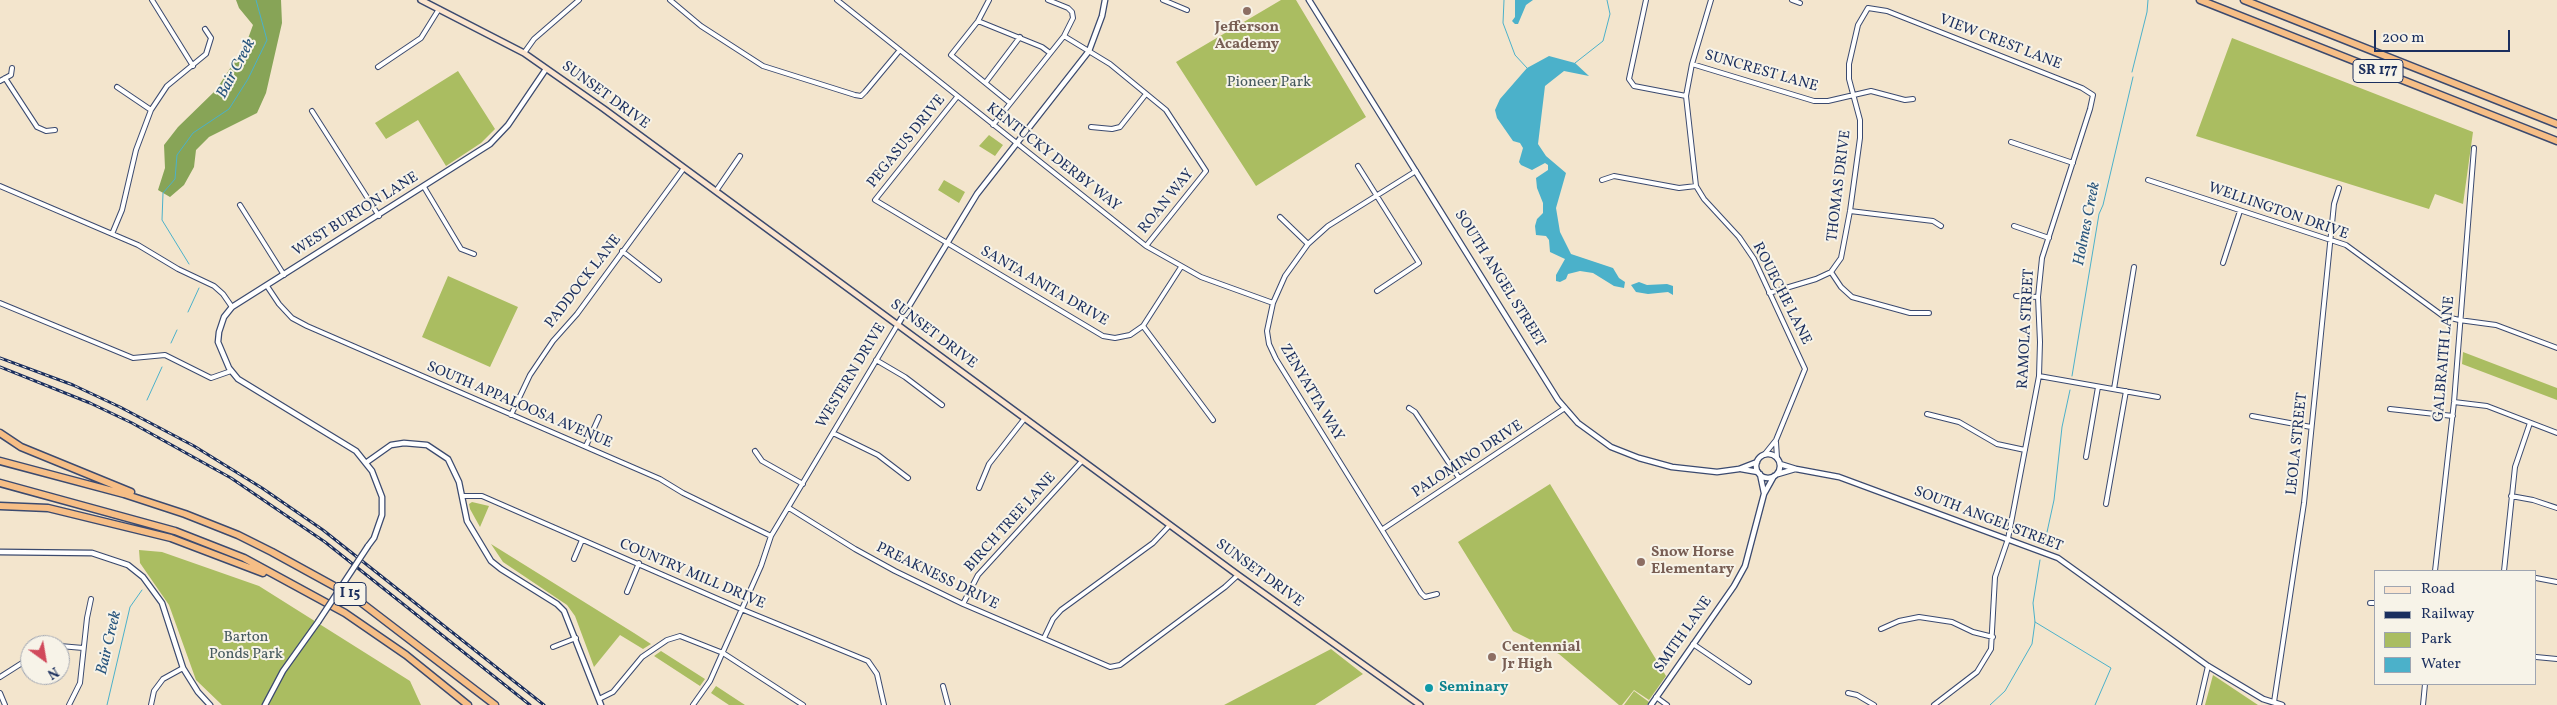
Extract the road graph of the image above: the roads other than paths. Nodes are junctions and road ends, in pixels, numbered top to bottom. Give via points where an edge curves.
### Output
1 (152, 0) edge
2 (421, 0) edge
3 (579, 0) edge
4 (670, 0) edge
5 (837, 0) edge
6 (989, 0) edge
7 (1048, 0) edge
8 (1105, 0) edge
9 (1163, 0) edge
10 (1309, 0) edge
11 (1646, 0) edge
12 (1711, 0) edge
13 (1792, 0) edge
14 (2200, 0) edge
15 (2244, 0) edge
16 (1800, 3) dead end
17 (1868, 8) joint
18 (438, 9) junction
19 (1186, 10) dead end
20 (978, 21) junction
21 (205, 28) dead end
22 (1064, 36) junction
23 (1020, 38) junction
24 (900, 50) junction
25 (1089, 51) junction
26 (524, 53) junction
27 (1050, 53) junction
28 (1692, 64) junction
29 (193, 66) junction
30 (378, 66) dead end
31 (12, 68) dead end
32 (546, 68) junction
33 (5, 78) junction
34 (0, 81) edge
35 (986, 82) junction
36 (117, 87) dead end
37 (1146, 94) junction
38 (1854, 94) junction
39 (2093, 95) joint
40 (1686, 96) junction
41 (957, 97) junction
42 (1913, 99) dead end
43 (1010, 103) junction
44 (151, 110) junction
45 (312, 111) dead end
46 (2557, 124) edge
47 (993, 125) junction
48 (1091, 126) dead end
49 (55, 130) dead end
50 (2557, 141) edge
51 (1017, 142) junction
52 (2011, 142) dead end
53 (2474, 148) dead end
54 (740, 156) dead end
55 (2073, 163) junction
56 (1358, 166) dead end
57 (684, 168) junction
58 (1416, 171) junction
59 (1602, 180) dead end
60 (2148, 180) dead end
61 (0, 186) edge
62 (1696, 186) junction
63 (424, 187) junction
64 (2339, 188) dead end
65 (716, 190) junction
66 (1376, 196) junction
67 (875, 200) joint
68 (240, 205) dead end
69 (1850, 210) junction
70 (2240, 211) junction
71 (379, 216) junction
72 (1280, 217) dead end
73 (1941, 226) dead end
74 (2014, 226) dead end
75 (112, 234) junction
76 (2049, 238) junction
77 (2330, 240) junction
78 (947, 242) junction
79 (1308, 244) junction
80 (1146, 246) junction
81 (622, 251) junction
82 (474, 254) dead end
83 (2223, 263) dead end
84 (1181, 267) junction
85 (2134, 268) dead end
86 (1830, 272) junction
87 (284, 275) junction
88 (659, 280) dead end
89 (267, 286) junction
90 (1377, 291) dead end
91 (1769, 293) junction
92 (2016, 296) dead end
93 (2038, 297) junction
94 (1273, 302) junction
95 (0, 303) edge
96 (232, 307) junction
97 (1929, 313) dead end
98 (2459, 320) junction
99 (898, 324) junction
100 (1143, 326) junction
101 (2557, 348) edge
102 (876, 360) junction
103 (231, 371) junction
104 (2039, 376) junction
105 (2098, 387) junction
106 (2114, 389) junction
107 (2126, 391) junction
108 (2158, 397) dead end
109 (2454, 402) junction
110 (942, 405) dead end
111 (1409, 408) dead end
112 (1565, 408) junction
113 (2390, 409) dead end
114 (1927, 414) dead end
115 (511, 415) junction
116 (2252, 416) dead end
117 (2452, 416) junction
118 (599, 417) dead end
119 (1025, 418) junction
120 (1213, 420) dead end
121 (2530, 423) junction
122 (2312, 427) junction
123 (0, 433) edge
124 (833, 433) junction
125 (2557, 433) edge
126 (1776, 440) junction
127 (586, 446) junction
128 (2025, 450) junction
129 (755, 451) dead end
130 (1764, 455) junction
131 (2086, 457) dead end
132 (1777, 458) junction
133 (0, 461) edge
134 (1082, 461) junction
135 (367, 462) junction
136 (1757, 462) junction
137 (1780, 464) junction
138 (1739, 469) junction
139 (1796, 469) junction
140 (1759, 473) junction
141 (1775, 475) junction
142 (908, 478) dead end
143 (1459, 478) junction
144 (0, 483) edge
145 (803, 484) junction
146 (979, 488) dead end
147 (1764, 494) junction
148 (462, 496) junction
149 (2511, 496) junction
150 (2106, 504) dead end
151 (0, 506) edge
152 (789, 508) junction
153 (2557, 508) edge
154 (185, 514) junction
155 (1170, 525) junction
156 (1383, 529) junction
157 (771, 536) junction
158 (2008, 539) junction
159 (582, 540) junction
160 (0, 552) edge
161 (574, 559) dead end
162 (639, 563) junction
163 (2435, 570) edge
164 (2504, 570) edge
165 (1238, 574) junction
166 (2537, 578) edge
167 (2557, 582) edge
168 (627, 592) dead end
169 (1437, 594) dead end
170 (314, 595) junction
171 (91, 599) dead end
172 (2370, 603) dead end
173 (964, 604) junction
174 (2374, 604) edge
175 (742, 609) junction
176 (1882, 629) dead end
177 (1994, 636) junction
178 (576, 638) junction
179 (1044, 638) junction
180 (1694, 644) junction
181 (70, 647) edge
182 (553, 647) dead end
183 (83, 648) junction
184 (723, 653) junction
185 (2537, 656) edge
186 (2557, 659) edge
187 (20, 664) edge
188 (2208, 666) junction
189 (183, 668) junction
190 (0, 677) edge
191 (1749, 682) dead end
192 (2425, 685) edge
193 (943, 686) dead end
194 (0, 693) edge
195 (1848, 693) dead end
196 (1656, 697) junction
197 (598, 699) junction
198 (2274, 702) junction
199 (5, 705) edge
200 (69, 705) edge
201 (150, 705) edge
202 (210, 705) edge
203 (267, 705) edge
204 (468, 705) edge
205 (495, 705) edge
206 (601, 705) edge
207 (693, 705) edge
208 (803, 705) edge
209 (884, 705) edge
210 (948, 705) edge
211 (1420, 705) edge
212 (1651, 705) edge
213 (1667, 705) edge
214 (1874, 705) edge
215 (1934, 705) edge
216 (2199, 705) edge
217 (2282, 705) edge
218 (2423, 705) edge

1 - 29 street
2 - 18 main road, SUNSET DRIVE
3 - 26 street via 534,38
4 - 24 street via 701,26 762,66 861,96
5 - 24 street, KENTUCKY DERBY WAY via 847,4
6 - 20 street
7 - 22 street via 1072,12 1073,18
8 - 25 street, WESTERN DRIVE
9 - 19 street
10 - 58 street, SOUTH ANGEL STREET
11 - 40 street via 1629,79 1634,86
12 - 28 street, ROUECHE LANE
13 - 16 street
14 - 50 highway, SR 177
15 - 46 highway, SR 177
17 - 38 street, THOMAS DRIVE via 1858,25 1849,64
17 - 39 street, VIEW CREST LANE via 1887,11
18 - 26 main road, SUNSET DRIVE
18 - 30 street via 422,38
20 - 23 street
20 - 35 street via 951,55
21 - 29 street via 211,38 210,46
22 - 25 street
22 - 27 street
23 - 27 street
23 - 35 street
24 - 41 street, KENTUCKY DERBY WAY
25 - 37 street
25 - 51 street, WESTERN DRIVE
26 - 32 main road, SUNSET DRIVE
27 - 43 street
28 - 38 street, SUNCREST LANE via 1814,100 1828,101
28 - 40 street, ROUECHE LANE
29 - 44 street via 167,86
31 - 33 street via 11,74
32 - 57 main road, SUNSET DRIVE
32 - 63 street, WEST BURTON LANE via 508,125 490,144
33 - 34 street
33 - 49 street via 37,127
35 - 43 street
36 - 44 street
37 - 48 street via 1120,127
37 - 80 street, ROAN WAY via 1166,110 1206,171
38 - 42 street, SUNCREST LANE via 1871,91
38 - 69 street, THOMAS DRIVE via 1860,138
39 - 55 street, RAMOLA STREET
40 - 62 street, ROUECHE LANE
41 - 47 street, KENTUCKY DERBY WAY
41 - 67 street, PEGASUS DRIVE
43 - 47 street
44 - 75 street
45 - 71 street
47 - 51 street, KENTUCKY DERBY WAY
51 - 78 street, WESTERN DRIVE via 976,194
51 - 80 street, KENTUCKY DERBY WAY
52 - 55 street
53 - 98 street, GALBRAITH LANE
54 - 65 street
55 - 76 street, RAMOLA STREET
56 - 66 street
57 - 65 main road, SUNSET DRIVE
57 - 81 street, PADDOCK LANE
58 - 66 street, ZENYATTA WAY
58 - 112 street, SOUTH ANGEL STREET
59 - 62 street via 1614,176 1679,188
60 - 70 street, WELLINGTON DRIVE
61 - 75 street
62 - 91 street, ROUECHE LANE via 1754,258
63 - 71 street, WEST BURTON LANE
63 - 82 street via 461,249
64 - 77 street, LEOLA STREET
65 - 99 main road, SUNSET DRIVE
66 - 79 street, ZENYATTA WAY via 1328,226
66 - 90 street via 1418,264
67 - 78 street, SANTA ANITA DRIVE
68 - 87 street
69 - 73 street via 1933,221
69 - 86 street, THOMAS DRIVE via 1841,258
70 - 77 street, WELLINGTON DRIVE
70 - 83 street
71 - 87 street, WEST BURTON LANE
72 - 79 street
74 - 76 street
75 - 96 street via 214,286
76 - 93 street, RAMOLA STREET via 2042,258
77 - 98 street, WELLINGTON DRIVE via 2346,245 2431,310
77 - 122 street, LEOLA STREET
78 - 99 street, WESTERN DRIVE
78 - 100 street, SANTA ANITA DRIVE via 1103,336 1130,335
79 - 94 street, ZENYATTA WAY via 1285,276
80 - 84 street, KENTUCKY DERBY WAY
81 - 88 street
81 - 115 street, PADDOCK LANE via 577,314 552,341 530,375
84 - 94 street, KENTUCKY DERBY WAY
84 - 100 street
85 - 106 street
86 - 91 street
86 - 97 street via 1852,296 1910,313
87 - 89 street, WEST BURTON LANE
89 - 96 street, WEST BURTON LANE
89 - 115 street, SOUTH APPALOOSA AVENUE via 292,318 307,326
91 - 126 street, ROUECHE LANE via 1805,369
92 - 93 street
93 - 104 street, RAMOLA STREET
94 - 156 street, ZENYATTA WAY via 1267,331 1268,344
95 - 103 street via 133,358 165,355 211,378
96 - 103 street via 224,317 218,342
98 - 101 street, WELLINGTON DRIVE via 2496,325
98 - 109 street, GALBRAITH LANE
99 - 102 street, WESTERN DRIVE
99 - 119 main road, SUNSET DRIVE
100 - 120 street
102 - 110 street
102 - 124 street, WESTERN DRIVE
103 - 135 street via 246,386 356,451
104 - 105 street
104 - 128 street, RAMOLA STREET
105 - 106 street
105 - 131 street
106 - 107 street
107 - 108 street
107 - 150 street
109 - 117 street, GALBRAITH LANE
109 - 121 street via 2487,406
111 - 143 street via 1416,412
112 - 138 street, SOUTH ANGEL STREET via 1598,440 1639,458 1702,471
112 - 143 street, PALOMINO DRIVE
113 - 117 street
114 - 128 street via 1960,422 1997,444
115 - 127 street, SOUTH APPALOOSA AVENUE
116 - 122 street
117 - 163 street, GALBRAITH LANE
118 - 127 street
119 - 134 main road, SUNSET DRIVE
119 - 146 street via 989,464
121 - 125 street
121 - 149 street via 2515,467
122 - 198 street, LEOLA STREET
123 - 154 highway via 21,447
124 - 142 street via 878,455
124 - 145 street, WESTERN DRIVE
126 - 130 street
126 - 132 street
127 - 157 street, SOUTH APPALOOSA AVENUE via 660,479
128 - 158 street, RAMOLA STREET
129 - 145 street via 762,461
130 - 132 street via 1771,454
130 - 136 street
132 - 137 street
133 - 154 highway, I 15
134 - 155 main road, SUNSET DRIVE
134 - 173 street, BIRCH TREE LANE via 978,575
135 - 148 street via 391,445 415,442 427,445 448,459 455,469
135 - 203 street, bridge via 382,498 380,525 283,671
136 - 138 street, SOUTH ANGEL STREET
136 - 140 street
137 - 139 street, SOUTH ANGEL STREET
137 - 141 street
138 - 140 street, SOUTH ANGEL STREET
139 - 141 street, SOUTH ANGEL STREET
139 - 158 street, SOUTH ANGEL STREET via 1840,477
140 - 141 street via 1766,477
140 - 147 street, SMITH LANE
141 - 147 street, SMITH LANE
143 - 156 street, PALOMINO DRIVE
144 - 170 highway, I 15 via 175,531 244,558
145 - 152 street, WESTERN DRIVE
147 - 180 street, SMITH LANE via 1745,566
148 - 159 street, COUNTRY MILL DRIVE via 482,496
148 - 178 street via 467,521 491,561 557,604 564,611
149 - 153 street
149 - 164 street
151 - 170 highway via 48,508 171,538
152 - 157 street, WESTERN DRIVE
152 - 173 street, PREAKNESS DRIVE via 855,549
154 - 205 highway, I 15 via 238,535 354,596
155 - 165 main road, SUNSET DRIVE
155 - 179 street via 1153,543 1061,610
156 - 169 street, ZENYATTA WAY via 1421,593 1426,597
157 - 175 street, WESTERN DRIVE
158 - 177 street, RAMOLA STREET via 1995,577
158 - 188 street, SOUTH ANGEL STREET via 2058,558
159 - 161 street
159 - 162 street, COUNTRY MILL DRIVE
160 - 189 street via 92,553 128,565 143,577 162,603
162 - 168 street
162 - 175 street, COUNTRY MILL DRIVE
165 - 179 street, PREAKNESS DRIVE via 1225,588 1120,665 1110,667
165 - 211 main road, SUNSET DRIVE
166 - 167 street
170 - 204 highway, I 15 via 406,656
171 - 183 street
172 - 174 street
173 - 179 street, PREAKNESS DRIVE
175 - 184 street, WESTERN DRIVE
175 - 209 street, COUNTRY MILL DRIVE via 868,661 877,674
176 - 177 street via 1919,617 1952,622 1973,632
177 - 215 street via 1991,649 1977,672
178 - 182 street
178 - 197 street
180 - 191 street
180 - 196 street, SMITH LANE
181 - 183 street
183 - 200 street via 80,684
184 - 197 street via 680,636 667,640 642,657 613,692
184 - 207 street, WESTERN DRIVE via 707,688
184 - 208 street
185 - 186 street
187 - 190 street
188 - 198 street, SOUTH ANGEL STREET via 2263,699
188 - 216 street
189 - 201 street via 163,679 154,691
189 - 202 street
192 - 218 street
193 - 210 street
194 - 199 street
195 - 214 street
196 - 212 street, SMITH LANE
196 - 213 street
197 - 206 street
198 - 217 street, SOUTH ANGEL STREET

